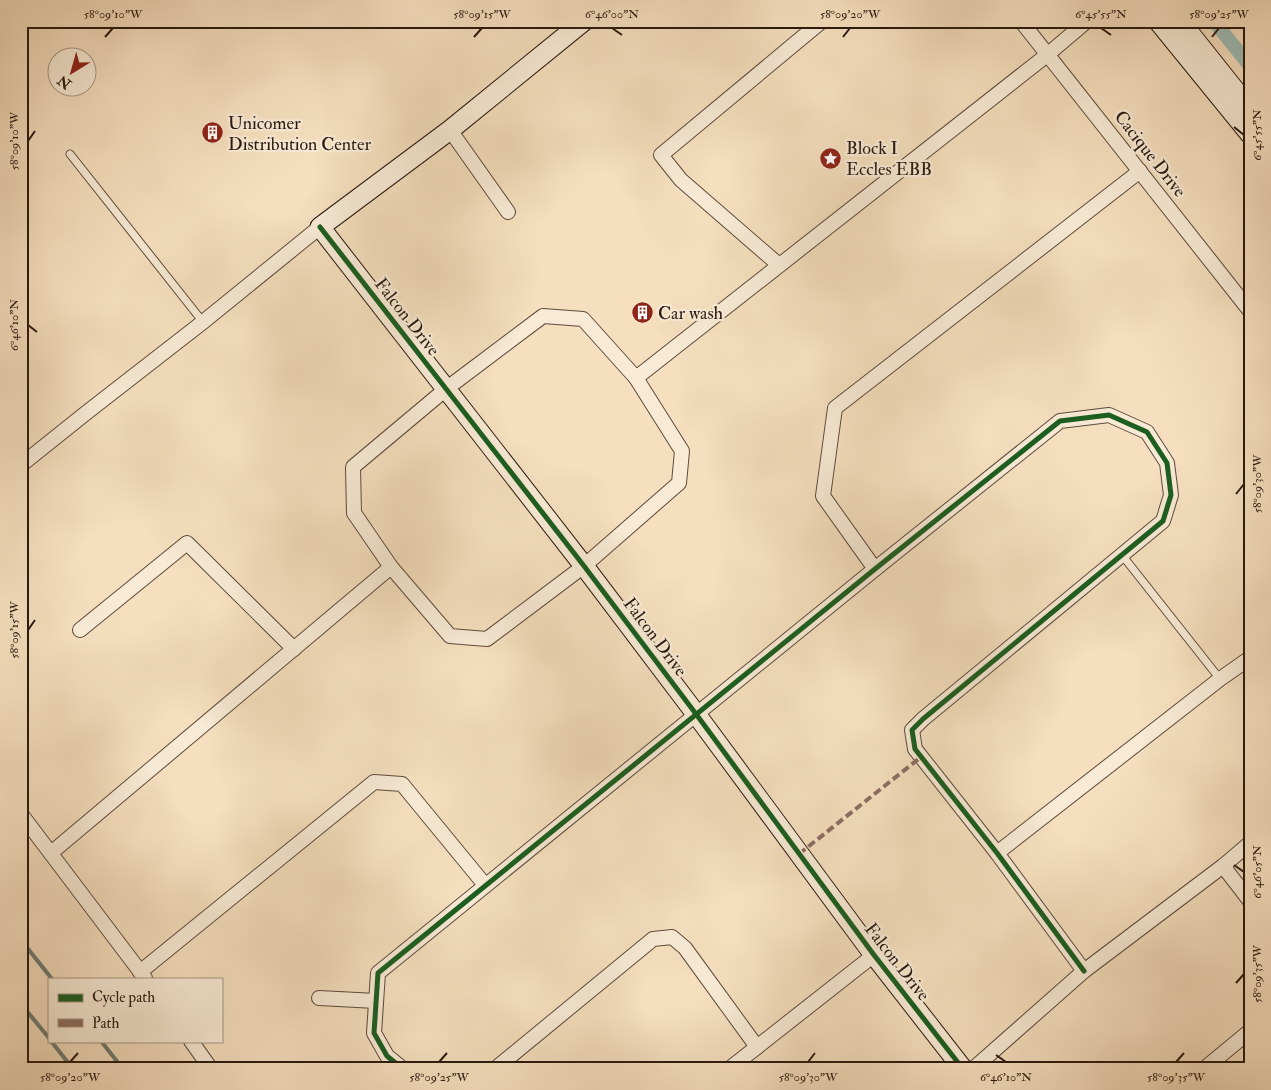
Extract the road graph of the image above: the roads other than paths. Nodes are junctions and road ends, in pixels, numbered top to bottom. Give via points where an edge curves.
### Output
1 (584, 21) edge
2 (822, 21) edge
3 (1021, 21) edge
4 (1087, 21) edge
5 (1158, 21) edge
6 (1180, 21) edge
7 (1047, 55) junction
8 (1250, 109) edge
9 (450, 130) junction
10 (1250, 134) edge
11 (70, 154) dead end
12 (1140, 171) junction
13 (508, 212) dead end
14 (320, 227) junction
15 (778, 265) junction
16 (1250, 311) edge
17 (203, 322) junction
18 (636, 378) junction
19 (446, 389) junction
20 (21, 465) edge
21 (1122, 555) junction
22 (584, 566) junction
23 (391, 567) junction
24 (875, 569) junction
25 (80, 630) dead end
26 (294, 649) junction
27 (1250, 658) edge
28 (1220, 679) junction
29 (696, 714) junction
30 (21, 814) edge
31 (1250, 843) edge
32 (51, 853) junction
33 (997, 853) junction
34 (1223, 866) junction
35 (485, 885) junction
36 (1250, 901) edge
37 (874, 956) junction
38 (1084, 972) junction
39 (143, 975) edge
40 (319, 998) dead end
41 (376, 1001) junction
42 (1250, 1030) edge
43 (192, 1042) edge
44 (757, 1047) junction
45 (211, 1069) edge
46 (403, 1069) edge
47 (495, 1069) edge
48 (728, 1069) edge
49 (963, 1069) edge
50 (973, 1069) edge
51 (1204, 1069) edge

1 - 9 street
2 - 15 street via 662,155 680,180
3 - 7 street, Cacique Drive
4 - 7 street
5 - 10 street
6 - 8 street
7 - 12 street, Cacique Drive
7 - 15 street
9 - 13 street
9 - 14 street
11 - 17 lane
12 - 16 street, Cacique Drive
12 - 24 street via 836,408 823,496
14 - 17 street
14 - 19 street, Falcon Drive
15 - 18 street
17 - 20 street
18 - 19 street via 583,320 543,316
18 - 22 street via 682,451 679,484
19 - 22 street, Falcon Drive
19 - 23 street via 353,468 354,513
21 - 24 street via 1163,521 1171,495 1167,462 1147,432 1109,415 1060,422
21 - 28 lane
21 - 33 street via 912,730 914,749
22 - 23 street via 487,639 450,636
22 - 29 street, Falcon Drive
23 - 26 street
24 - 29 street
25 - 26 street via 187,543
26 - 32 street
27 - 28 street
28 - 33 street
29 - 35 street
29 - 37 street, Falcon Drive
30 - 32 street
31 - 34 street
32 - 39 street
33 - 38 street
34 - 36 street
34 - 38 street
35 - 39 street via 402,784 374,782
35 - 41 street via 378,973
37 - 44 street
37 - 49 street, Falcon Drive
38 - 50 street
40 - 41 street
41 - 46 street via 374,1033 387,1056
42 - 51 street
43 - 45 street
44 - 47 street via 685,948 672,936 653,939
44 - 48 street

